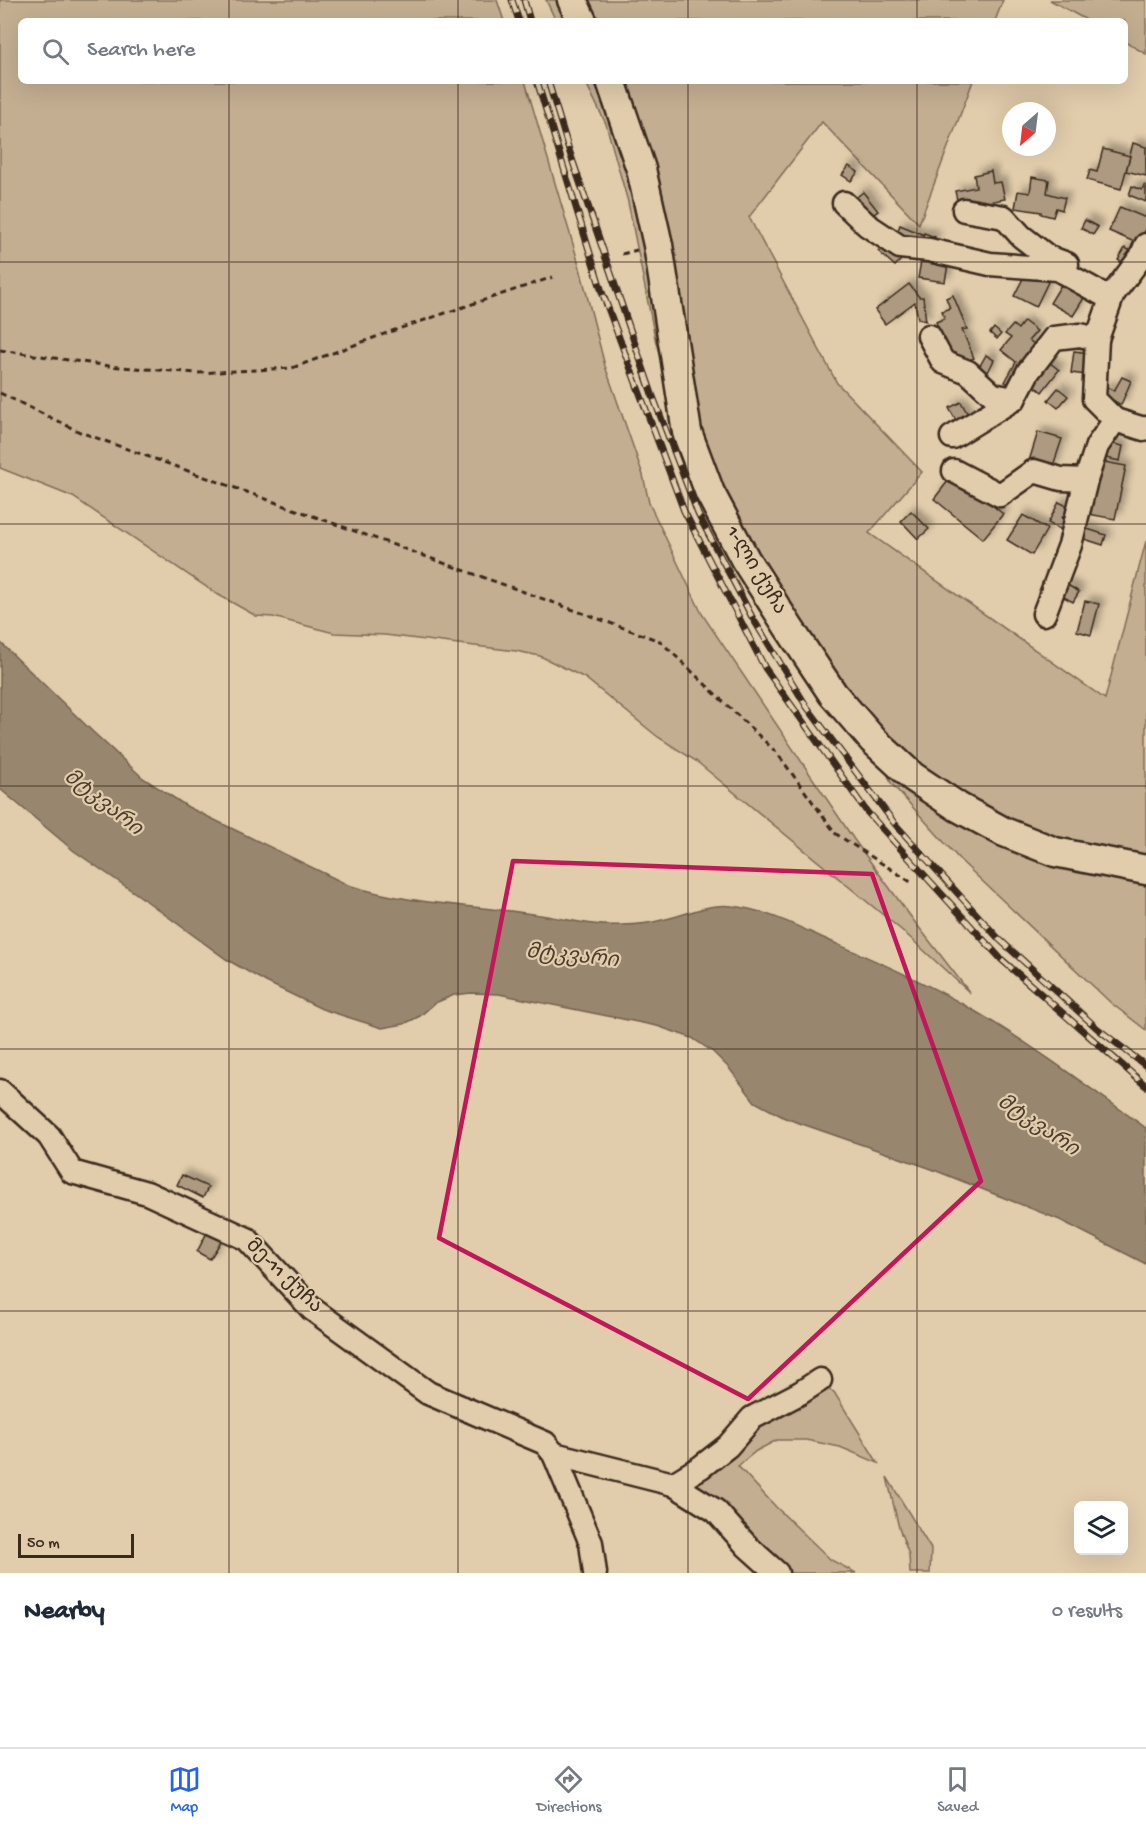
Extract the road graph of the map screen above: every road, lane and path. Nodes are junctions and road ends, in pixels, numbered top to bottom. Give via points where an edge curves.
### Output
1 (572, 0) edge
2 (581, 18) edge
3 (611, 84) edge
4 (844, 202) dead end
5 (964, 210) dead end
6 (1146, 245) edge
7 (553, 277) dead end
8 (1108, 294) junction
9 (929, 336) dead end
10 (1097, 339) junction
11 (0, 350) edge
12 (0, 393) edge
13 (1014, 399) junction
14 (1115, 420) junction
15 (1146, 428) edge
16 (952, 437) dead end
17 (954, 471) dead end
18 (1086, 480) junction
19 (1044, 614) dead end
20 (1146, 870) edge
21 (914, 884) dead end
22 (0, 1091) edge
23 (820, 1380) dead end
24 (549, 1448) junction
25 (673, 1484) junction
26 (595, 1573) edge
27 (777, 1573) edge

1 - 2 main road
3 - 20 main road, 1-ლი ქუჩა via 641,170 658,245 687,432 710,493 745,559 833,694 873,740 913,777 958,807 1004,832 1055,852
4 - 8 street via 867,225 900,247 990,264 1057,269
5 - 8 street via 1004,217 1048,257 1073,267
6 - 8 street via 1141,257
7 - 11 path via 291,368 198,373 109,366
8 - 10 street
9 - 13 street via 943,362 968,372 993,395
10 - 13 street via 1080,335 1054,338 1028,372
10 - 14 street via 1094,399
12 - 21 path via 80,432 660,641 777,753 836,834
13 - 16 street
14 - 15 street
14 - 18 street via 1098,446
17 - 18 street via 1000,495 1034,471 1061,479
18 - 19 street via 1070,545
22 - 24 street, მე-11 ქუჩა via 49,1136 72,1172 147,1193 247,1239 312,1309 428,1393
23 - 25 street via 752,1418 728,1446
24 - 25 street, მე-11 ქუჩა
24 - 26 street via 591,1543
25 - 27 street, მე-11 ქუჩა via 716,1511

